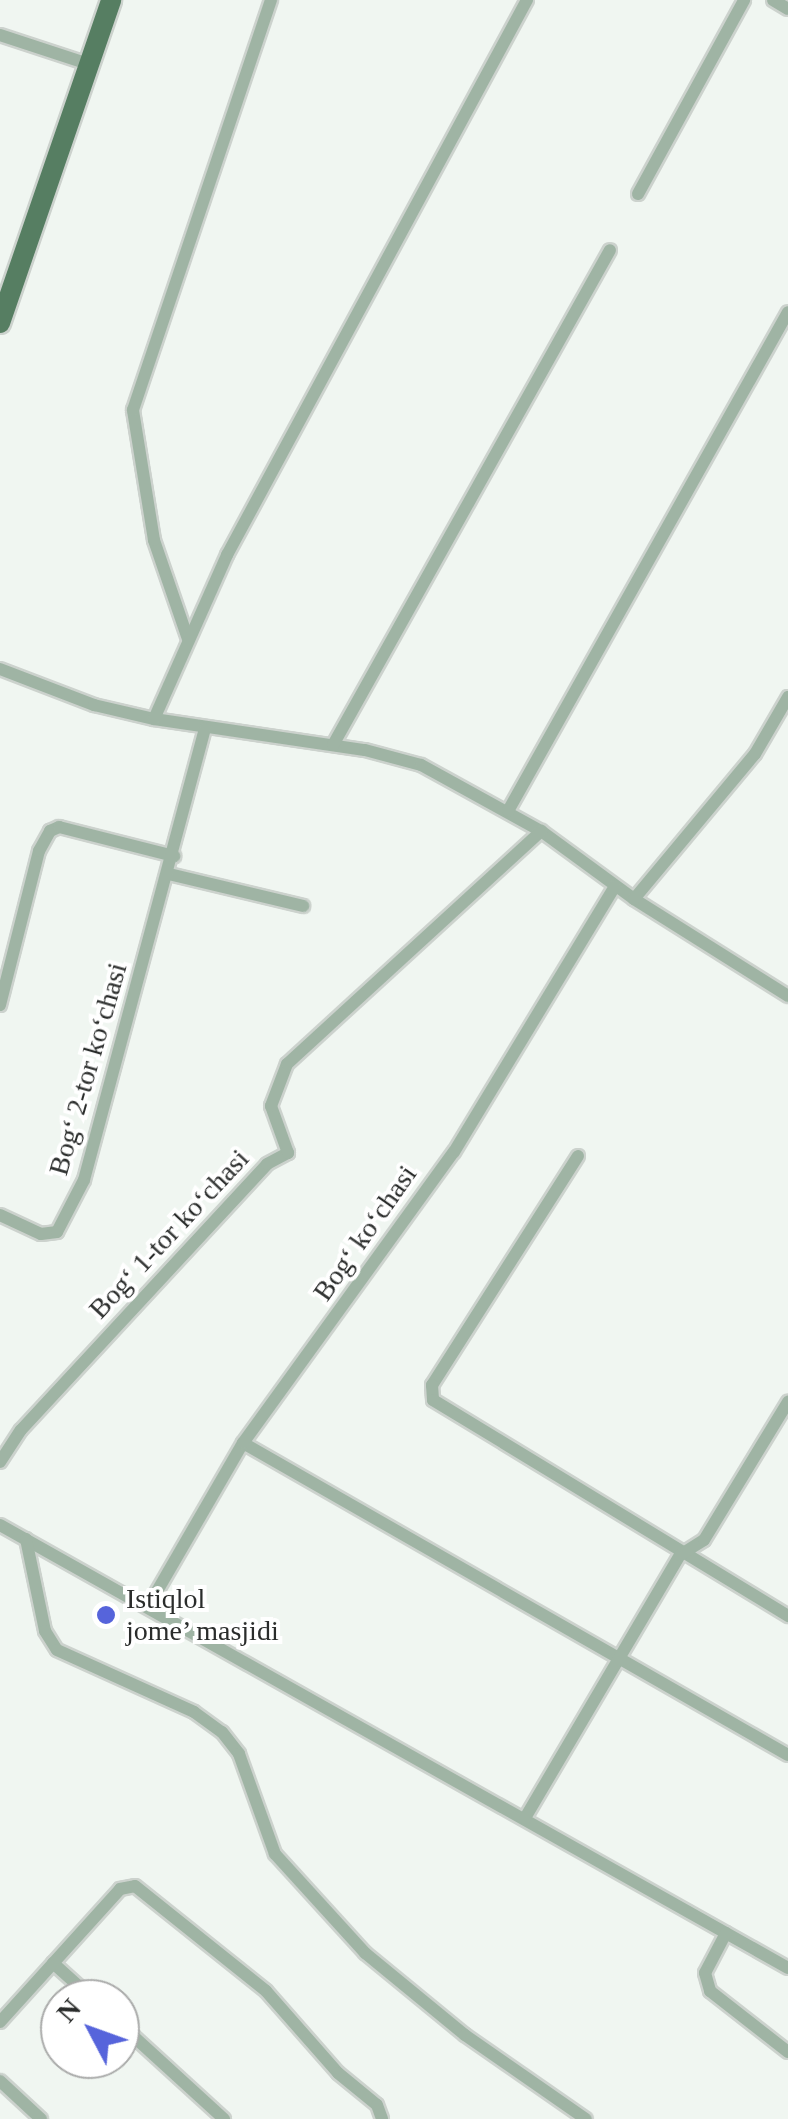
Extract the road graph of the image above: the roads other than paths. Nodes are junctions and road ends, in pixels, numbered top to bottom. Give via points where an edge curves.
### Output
1 (110, 0) edge
2 (271, 0) edge
3 (527, 0) edge
4 (744, 0) edge
5 (0, 36) edge
6 (88, 64) junction
7 (638, 194) dead end
8 (610, 250) dead end
9 (788, 312) edge
10 (0, 323) edge
11 (188, 639) junction
12 (0, 669) edge
13 (788, 697) edge
14 (154, 718) junction
15 (205, 729) junction
16 (334, 745) junction
17 (508, 811) junction
18 (542, 830) junction
19 (174, 856) junction
20 (169, 874) junction
21 (616, 886) junction
22 (634, 899) junction
23 (304, 906) dead end
24 (788, 996) edge
25 (0, 1005) edge
26 (578, 1156) dead end
27 (0, 1215) edge
28 (788, 1402) edge
29 (243, 1443) junction
30 (0, 1462) edge
31 (0, 1525) edge
32 (26, 1539) junction
33 (680, 1555) junction
34 (149, 1605) junction
35 (788, 1616) edge
36 (619, 1659) junction
37 (788, 1755) edge
38 (525, 1818) junction
39 (726, 1933) junction
40 (53, 1963) junction
41 (788, 1968) edge
42 (70, 1979) edge
43 (0, 2022) edge
44 (140, 2042) edge
45 (788, 2052) edge
46 (0, 2081) edge
47 (41, 2119) edge
48 (224, 2119) edge
49 (382, 2119) edge
50 (586, 2119) edge

1 - 6 main road
2 - 11 street via 132,410 154,540
3 - 11 street via 419,191
4 - 7 street
5 - 6 street
6 - 10 main road
8 - 16 street
9 - 17 street
11 - 14 street
12 - 14 street via 94,705
13 - 22 street via 755,754
14 - 15 street
15 - 16 street
15 - 19 street, Bogʻ 2-tor koʻchasi
16 - 17 street via 421,765
17 - 18 street
18 - 21 street
18 - 30 street, Bogʻ 1-tor koʻchasi via 287,1064 271,1106 288,1153 267,1164 20,1430
19 - 20 street, Bogʻ 2-tor koʻchasi
19 - 25 street via 50,830 39,850
20 - 23 street
20 - 27 street, Bogʻ 2-tor koʻchasi via 89,1168 63,1225 41,1234
21 - 22 street
21 - 29 street, Bogʻ koʻchasi via 454,1152
22 - 24 street
26 - 33 street via 431,1393 444,1410
28 - 33 street via 704,1540
29 - 34 street, Bogʻ koʻchasi
29 - 36 street
31 - 32 street
32 - 34 street
32 - 50 street via 45,1632 57,1650 194,1712 222,1732 239,1754 275,1854 364,1954 464,2035
33 - 35 street
33 - 36 street
34 - 38 street
36 - 37 street
36 - 38 street
38 - 39 street
39 - 41 street
39 - 45 street via 705,1973 710,1990
40 - 42 street
40 - 43 street
40 - 49 street via 120,1890 147,1889 304,2028 338,2072 377,2105
44 - 48 street
46 - 47 street

